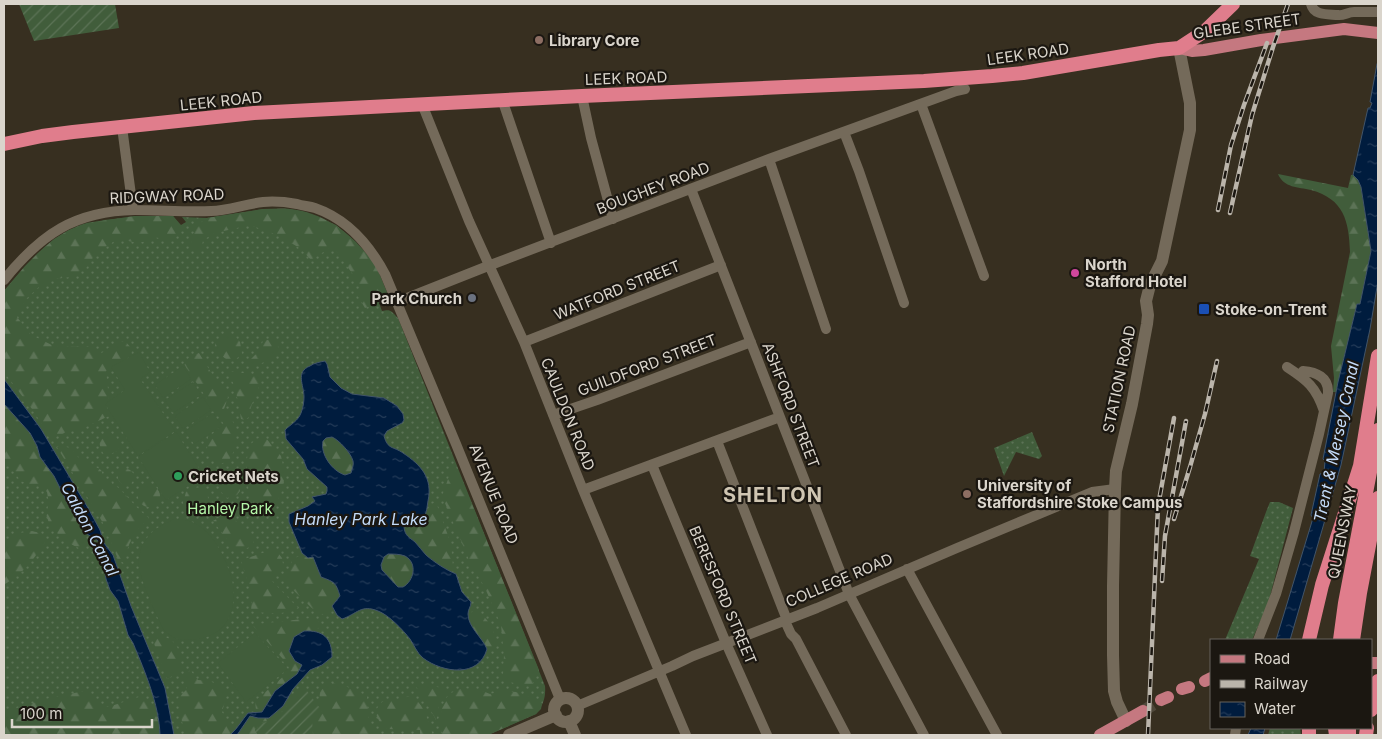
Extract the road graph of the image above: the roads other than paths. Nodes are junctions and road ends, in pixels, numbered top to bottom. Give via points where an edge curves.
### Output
1 (1233, 4) edge
2 (1311, 4) edge
3 (1378, 12) edge
4 (1339, 15) junction
5 (1344, 29) junction
6 (1378, 33) edge
7 (1179, 48) junction
8 (965, 89) dead end
9 (582, 96) junction
10 (504, 100) junction
11 (422, 104) junction
12 (920, 104) junction
13 (122, 127) junction
14 (844, 132) junction
15 (4, 144) edge
16 (768, 159) junction
17 (691, 189) junction
18 (133, 210) junction
19 (613, 219) junction
20 (551, 243) junction
21 (721, 265) junction
22 (488, 266) junction
23 (984, 276) dead end
24 (4, 280) edge
25 (397, 302) junction
26 (904, 304) dead end
27 (826, 329) dead end
28 (524, 342) junction
29 (751, 342) junction
30 (1378, 356) edge
31 (1287, 367) dead end
32 (1303, 371) dead end
33 (1324, 412) junction
34 (552, 415) junction
35 (780, 417) junction
36 (1378, 430) edge
37 (716, 441) junction
38 (652, 465) junction
39 (583, 490) junction
40 (1115, 490) junction
41 (1378, 498) edge
42 (907, 569) junction
43 (849, 594) junction
44 (786, 620) junction
45 (1258, 639) edge
46 (1309, 639) edge
47 (1340, 639) edge
48 (1353, 639) edge
49 (726, 642) junction
50 (659, 672) junction
51 (1378, 680) edge
52 (560, 699) junction
53 (577, 706) junction
54 (1372, 706) edge
55 (1143, 711) tunnel mouth
56 (556, 715) junction
57 (569, 721) junction
58 (1126, 721) junction
59 (509, 735) edge
60 (575, 735) edge
61 (686, 735) edge
62 (767, 735) edge
63 (846, 735) edge
64 (924, 735) edge
65 (997, 735) edge
66 (1100, 735) edge

1 - 7 highway, LEEK ROAD
2 - 4 street via 1318,13
3 - 4 street
4 - 5 street via 1343,18
5 - 6 main road, GLEBE STREET
5 - 7 main road, GLEBE STREET via 1204,50
7 - 9 highway, LEEK ROAD via 990,76
7 - 40 street, STATION ROAD via 1190,102 1190,130 1162,261 1150,284 1146,301 1147,324
8 - 12 street, BOUGHEY ROAD
9 - 10 highway, LEEK ROAD
9 - 19 street
10 - 11 highway, LEEK ROAD
10 - 20 street
11 - 13 highway, LEEK ROAD via 254,113
11 - 22 street, CAULDON ROAD
12 - 14 street, BOUGHEY ROAD
12 - 23 street
13 - 15 highway, LEEK ROAD
13 - 18 street
14 - 16 street, BOUGHEY ROAD
14 - 26 street
16 - 17 street, BOUGHEY ROAD
16 - 27 street
17 - 19 street, BOUGHEY ROAD
17 - 21 street, ASHFORD STREET
18 - 24 street, RIDGWAY ROAD via 90,215 62,226 28,253
18 - 25 street, RIDGWAY ROAD via 212,211 263,202 315,208 336,218 358,236 376,258
19 - 20 street, BOUGHEY ROAD
20 - 22 street, BOUGHEY ROAD
21 - 28 street, WATFORD STREET
21 - 29 street, ASHFORD STREET
22 - 25 street, BOUGHEY ROAD
22 - 28 street, CAULDON ROAD
25 - 52 street, AVENUE ROAD
28 - 34 street, CAULDON ROAD
29 - 34 street, GUILDFORD STREET
29 - 35 street, ASHFORD STREET
30 - 46 highway via 1360,466 1322,585
31 - 33 street via 1310,384
32 - 33 street via 1311,375 1324,392 1327,400
33 - 45 street via 1276,594
34 - 39 street, CAULDON ROAD
35 - 37 street
35 - 43 street, ASHFORD STREET
36 - 47 highway, QUEENSWAY
37 - 38 street
37 - 44 street
38 - 39 street
38 - 49 street, BERESFORD STREET
39 - 50 street, CAULDON ROAD
40 - 42 street, COLLEGE ROAD via 1092,492
40 - 58 street, STATION ROAD via 1112,654 1114,691
41 - 48 highway, QUEENSWAY
42 - 43 street, COLLEGE ROAD
42 - 65 street
43 - 44 street, COLLEGE ROAD
43 - 64 street, ASHFORD STREET
44 - 49 street, COLLEGE ROAD
44 - 63 street
49 - 50 street, COLLEGE ROAD
49 - 62 street, BERESFORD STREET
50 - 53 street, COLLEGE ROAD
50 - 61 street, CAULDON ROAD
51 - 54 highway
52 - 53 street via 570,699
52 - 56 street via 555,706
53 - 57 street via 576,716
55 - 58 main road
56 - 57 street
56 - 59 street
57 - 60 street
58 - 66 main road

